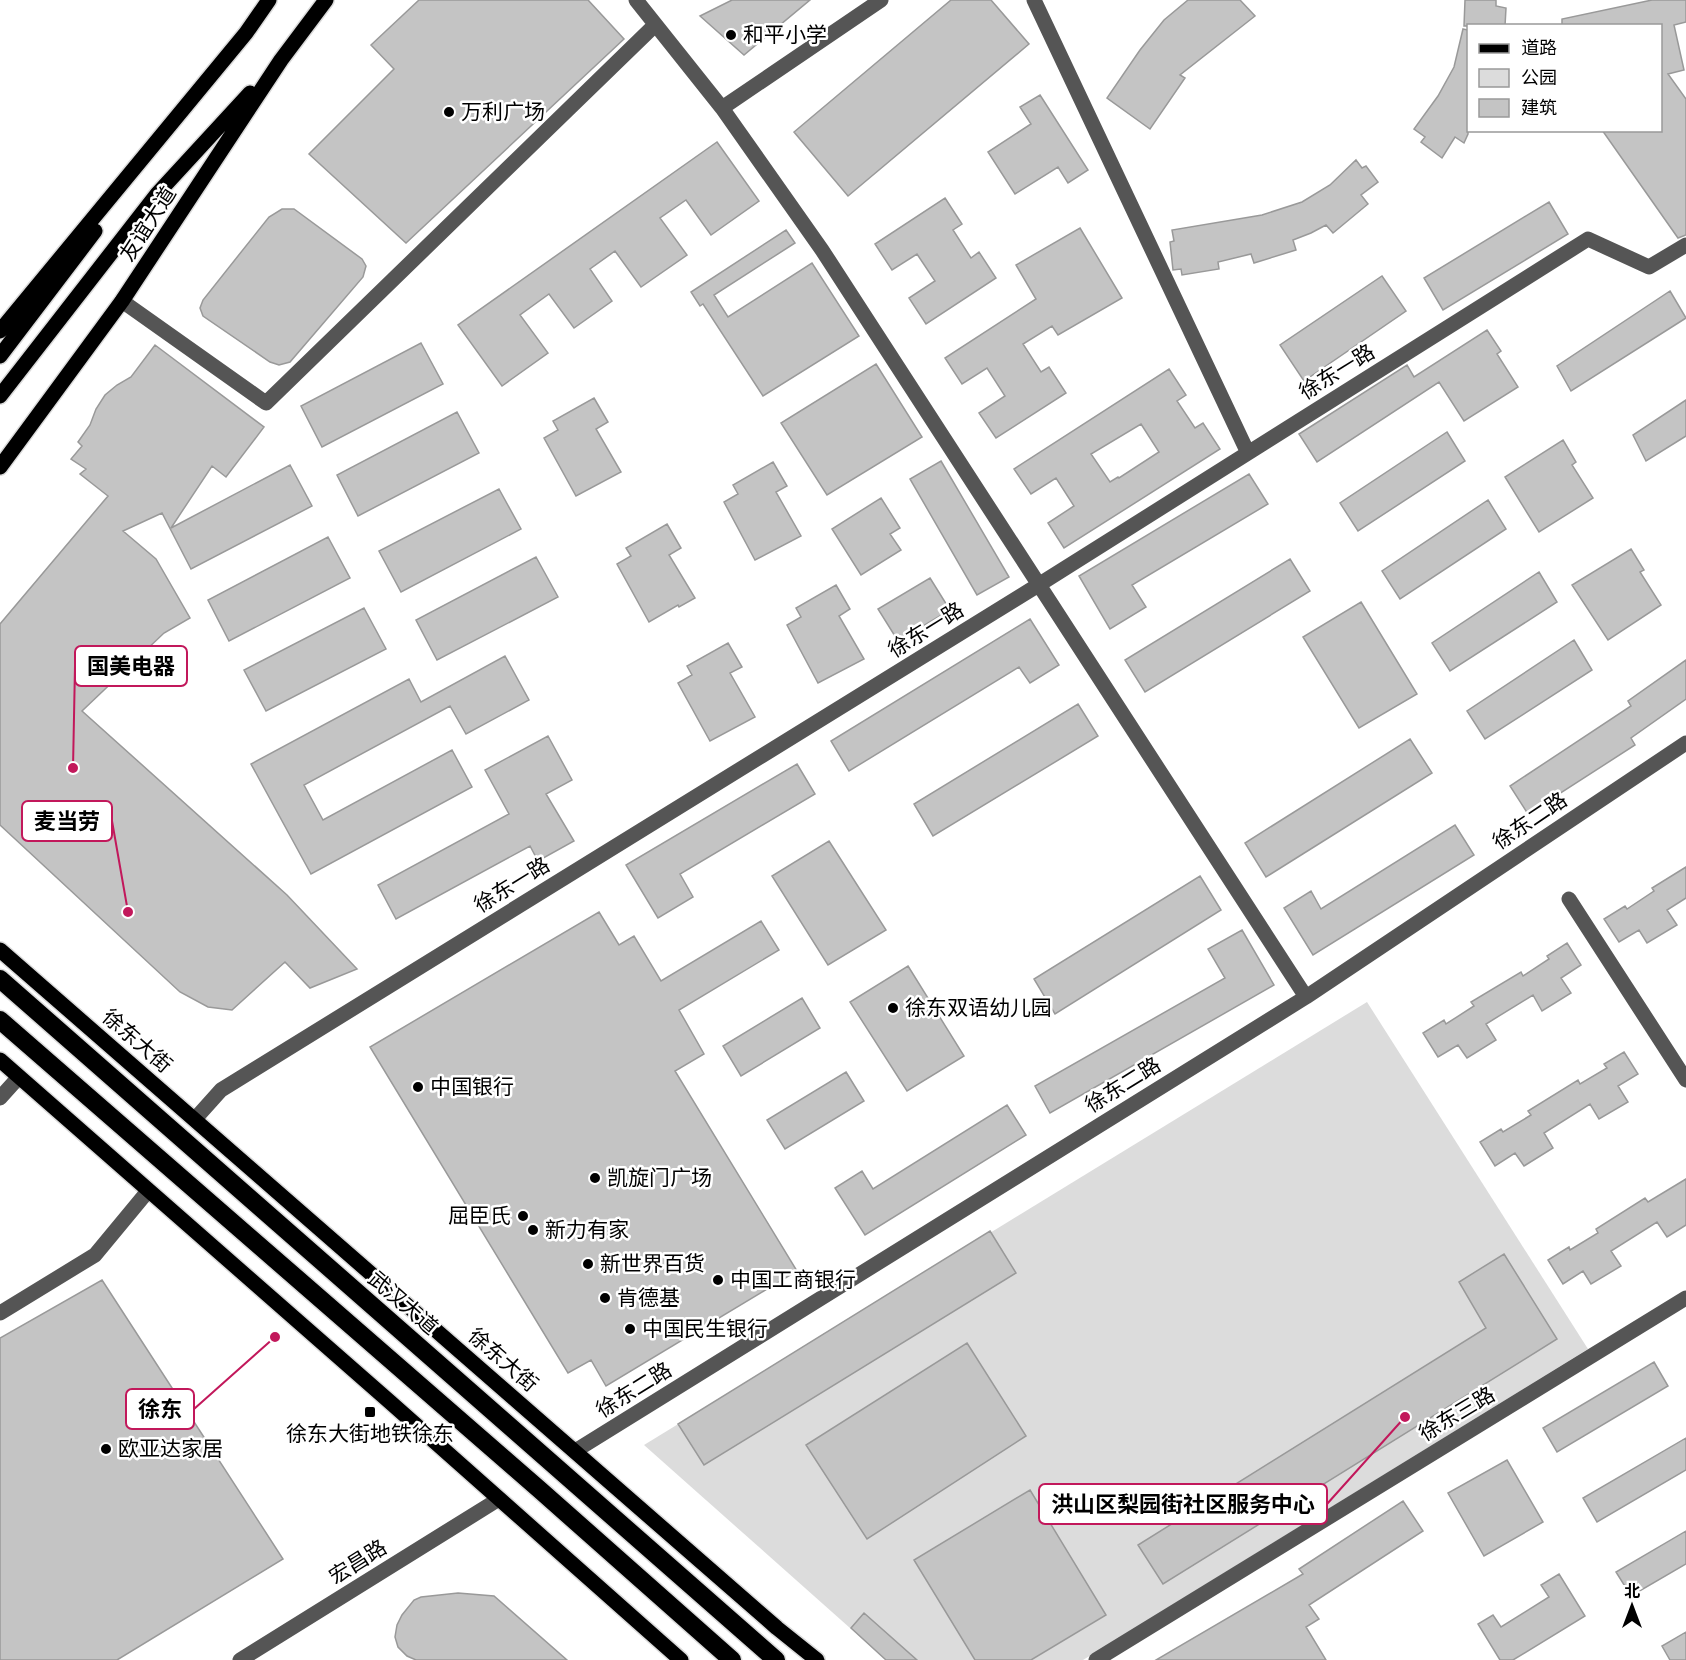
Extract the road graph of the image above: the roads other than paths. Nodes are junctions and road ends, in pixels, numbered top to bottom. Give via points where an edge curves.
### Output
1 (268, 0) edge
2 (326, 0) edge
3 (636, 0) edge
4 (881, 0) edge
5 (1034, 0) edge
6 (655, 25) junction
7 (246, 33) junction
8 (281, 60) junction
9 (722, 108) junction
10 (1686, 245) edge
11 (122, 301) junction
12 (0, 330) edge
13 (0, 356) edge
14 (0, 396) edge
15 (1248, 453) junction
16 (0, 467) edge
17 (1040, 584) junction
18 (1686, 743) edge
19 (1569, 899) dead end
20 (0, 950) edge
21 (0, 979) edge
22 (1306, 997) junction
23 (0, 1020) edge
24 (0, 1060) edge
25 (18, 1078) junction
26 (1686, 1080) edge
27 (0, 1098) edge
28 (195, 1119) junction
29 (148, 1191) junction
30 (1686, 1298) edge
31 (0, 1313) edge
32 (575, 1451) junction
33 (499, 1499) junction
34 (240, 1660) edge
35 (681, 1660) edge
36 (732, 1660) edge
37 (776, 1660) edge
38 (817, 1660) edge
39 (1096, 1660) edge

1 - 7 main road, 友谊大道
2 - 8 main road, 友谊大道
3 - 6 street
4 - 9 street
5 - 15 street
6 - 9 street
6 - 11 street via 266,403
7 - 12 main road, 友谊大道
7 - 13 main road
8 - 11 main road, 友谊大道
8 - 14 main road via 157,194
9 - 17 street via 822,250
10 - 15 street, 徐东一路 via 1649,267 1588,239
11 - 16 main road, 友谊大道
15 - 17 street, 徐东一路
17 - 22 street
17 - 28 street, 徐东一路 via 221,1090
18 - 22 street, 徐东二路
19 - 26 street
20 - 28 main road, 徐东大街
21 - 37 highway, 武汉大道
22 - 32 street, 徐东二路
23 - 36 highway
24 - 25 main road
25 - 27 street
25 - 29 main road
28 - 32 main road, 徐东大街
29 - 31 street via 95,1255
29 - 33 main road
30 - 39 street, 徐东三路
32 - 38 main road, 徐东大街
33 - 34 street, 宏昌路
33 - 35 main road

